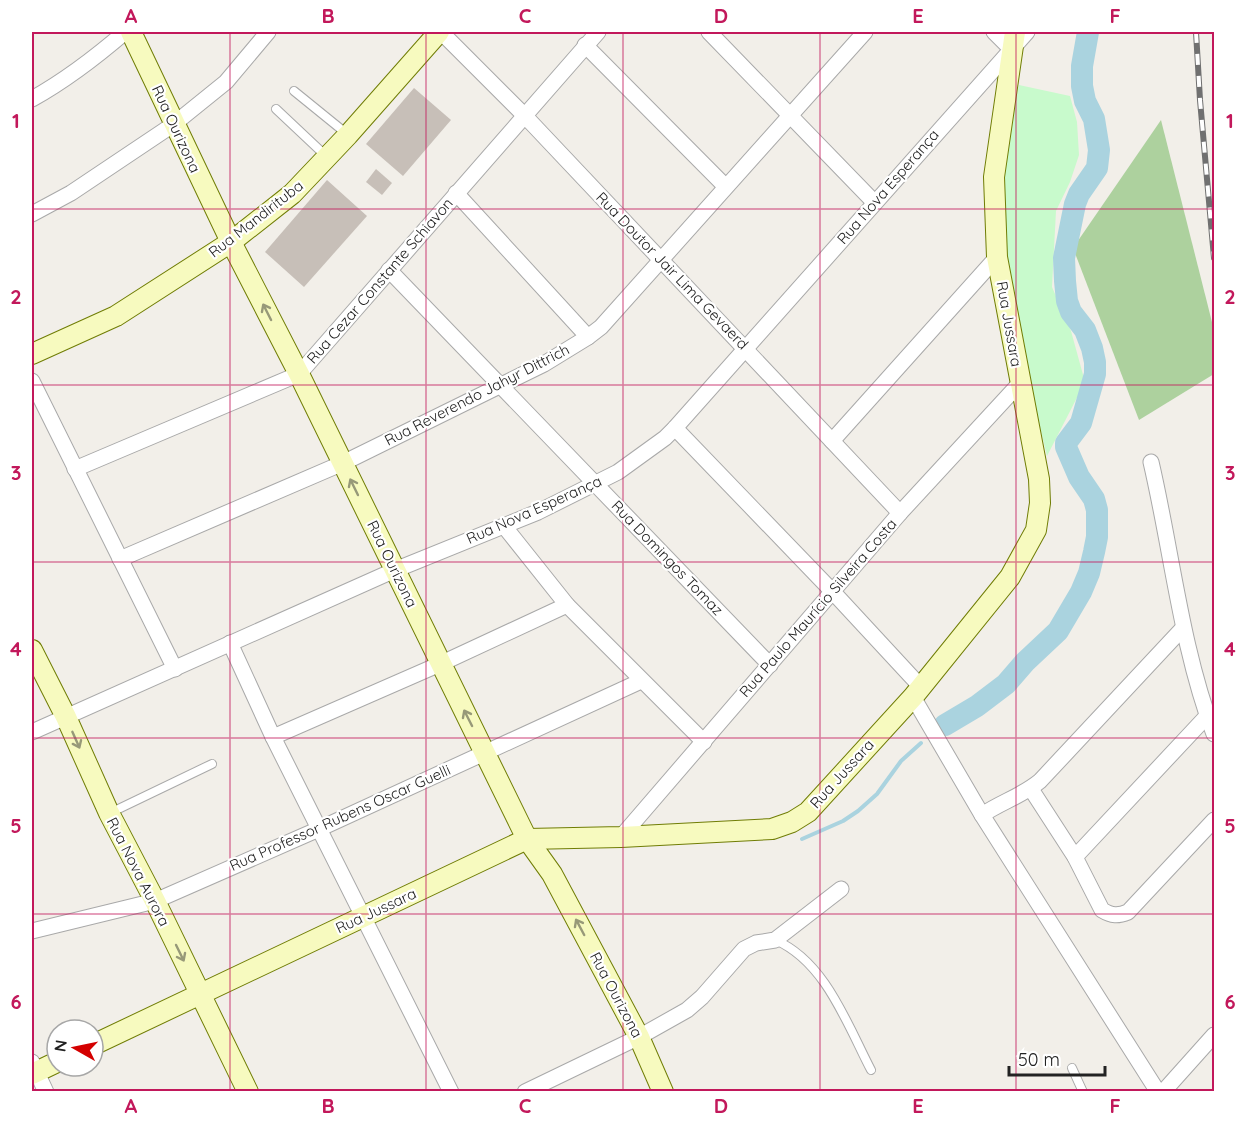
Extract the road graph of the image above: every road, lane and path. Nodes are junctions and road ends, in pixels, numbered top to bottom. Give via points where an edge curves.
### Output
1 (125, 32) edge
2 (131, 32) edge
3 (268, 32) edge
4 (440, 32) edge
5 (598, 32) edge
6 (709, 32) edge
7 (994, 32) edge
8 (1027, 32) edge
9 (861, 33) edge
10 (1013, 40) edge
11 (585, 45) junction
12 (294, 91) dead end
13 (32, 99) edge
14 (276, 110) dead end
15 (524, 116) junction
16 (791, 116) junction
17 (174, 124) junction
18 (348, 135) junction
19 (328, 158) junction
20 (725, 186) junction
21 (456, 193) junction
22 (874, 202) junction
23 (32, 214) edge
24 (231, 242) junction
25 (997, 257) junction
26 (661, 260) junction
27 (389, 270) junction
28 (588, 337) junction
29 (747, 350) junction
30 (32, 354) edge
31 (299, 374) junction
32 (32, 381) edge
33 (1020, 383) junction
34 (500, 385) junction
35 (675, 428) junction
36 (832, 441) junction
37 (1151, 462) dead end
38 (343, 463) junction
39 (75, 470) junction
40 (595, 483) junction
41 (900, 513) junction
42 (504, 526) junction
43 (120, 559) junction
44 (395, 570) junction
45 (833, 592) junction
46 (567, 604) junction
47 (1183, 628) junction
48 (230, 644) junction
49 (32, 650) edge
50 (440, 664) junction
51 (771, 665) junction
52 (175, 669) junction
53 (641, 681) junction
54 (917, 692) junction
55 (1208, 716) junction
56 (66, 717) junction
57 (32, 732) edge
58 (1215, 734) edge
59 (273, 737) junction
60 (704, 742) junction
61 (485, 753) junction
62 (212, 764) dead end
63 (1031, 789) junction
64 (109, 813) junction
65 (982, 815) junction
66 (1215, 820) edge
67 (319, 829) junction
68 (621, 837) junction
69 (527, 839) junction
70 (1075, 857) junction
71 (841, 889) dead end
72 (154, 901) junction
73 (365, 917) junction
74 (33, 927) edge
75 (775, 940) junction
76 (199, 994) junction
77 (1215, 1035) edge
78 (639, 1037) junction
79 (105, 1039) edge
80 (1072, 1068) dead end
81 (33, 1069) edge
82 (871, 1070) dead end
83 (46, 1092) edge
84 (248, 1092) edge
85 (451, 1092) edge
86 (525, 1092) edge
87 (663, 1092) edge
88 (1083, 1092) edge
89 (1158, 1092) edge
90 (1163, 1092) edge

1 - 13 street via 88,64
2 - 17 street, Rua Ourizona
3 - 17 street via 226,82
4 - 15 street, Rua Doutor Jair Lima Gevaerd
4 - 18 street, Rua Mandirituba
5 - 11 street, Rua Cezar Constante Schiavon
6 - 16 street
7 - 10 street
8 - 10 street, Rua Nova Esperança
9 - 16 street, Rua Reverendo Jahyr Dittrich
10 - 22 street, Rua Nova Esperança
10 - 25 street, Rua Jussara via 994,177
11 - 15 street, Rua Cezar Constante Schiavon
11 - 20 street
12 - 18 lane
14 - 19 lane
15 - 21 street, Rua Cezar Constante Schiavon
15 - 26 street, Rua Doutor Jair Lima Gevaerd
16 - 20 street, Rua Reverendo Jahyr Dittrich
16 - 22 street
17 - 23 street via 71,193
17 - 24 street, Rua Ourizona
18 - 19 street, Rua Mandirituba
19 - 24 street, Rua Mandirituba via 292,194
20 - 26 street, Rua Reverendo Jahyr Dittrich
21 - 27 street, Rua Cezar Constante Schiavon
21 - 28 street
22 - 29 street, Rua Nova Esperança
24 - 30 street, Rua Mandirituba via 116,316
31 -> 24 street, Rua Ourizona
25 - 33 street, Rua Jussara
25 - 36 street
26 - 28 street, Rua Reverendo Jahyr Dittrich
26 - 29 street, Rua Doutor Jair Lima Gevaerd
27 - 31 street, Rua Cezar Constante Schiavon
27 - 34 street, Rua Domingos Tomaz
28 - 34 street, Rua Reverendo Jahyr Dittrich
29 - 35 street, Rua Nova Esperança
29 - 36 street, Rua Doutor Jair Lima Gevaerd
31 - 38 street, Rua Ourizona
31 - 39 street, Rua Cezar Constante Schiavon
32 - 39 street
33 - 41 street, Rua Paulo Maurício Silveira Costa
33 - 54 street, Rua Jussara via 1039,479 1036,530 1010,577
34 - 38 street, Rua Reverendo Jahyr Dittrich
34 - 40 street, Rua Domingos Tomaz
35 - 40 street, Rua Nova Esperança via 618,472
35 - 45 street
36 - 41 street, Rua Doutor Jair Lima Gevaerd
37 - 47 street
38 - 43 street, Rua Reverendo Jahyr Dittrich
44 -> 38 street, Rua Ourizona
39 - 43 street
40 - 42 street, Rua Nova Esperança
40 - 51 street, Rua Domingos Tomaz
41 - 45 street, Rua Paulo Maurício Silveira Costa
42 - 44 street, Rua Nova Esperança
42 - 46 street
43 - 52 street
44 - 48 street, Rua Nova Esperança
44 - 50 street, Rua Ourizona
45 - 51 street, Rua Paulo Maurício Silveira Costa
45 - 54 street
46 - 50 street
46 - 53 street
47 - 55 street
47 - 63 street
48 - 52 street, Rua Nova Esperança
48 - 59 street
49 - 56 street, Rua Nova Aurora
50 - 59 street
61 -> 50 street, Rua Ourizona
51 - 60 street, Rua Paulo Maurício Silveira Costa
52 - 56 street, Rua Nova Esperança
53 - 60 street
53 - 61 street, Rua Professor Rubens Oscar Guelli
54 - 65 street
54 - 68 street, Rua Jussara via 808,812 792,822 772,829
55 - 58 street
55 - 70 street
56 - 57 street, Rua Nova Esperança
56 -> 64 street, Rua Nova Aurora
59 - 67 street
60 - 68 street, Rua Paulo Maurício Silveira Costa
61 - 67 street, Rua Professor Rubens Oscar Guelli
61 - 69 street, Rua Ourizona
62 - 64 lane
63 - 65 street
63 - 70 street
64 - 72 street, Rua Nova Aurora
65 - 89 street
66 - 70 street via 1128,912 1120,915 1102,910
67 - 72 street, Rua Professor Rubens Oscar Guelli
67 - 73 street
68 - 69 street, Rua Jussara
69 - 73 street, Rua Jussara
78 -> 69 street, Rua Ourizona via 552,874
71 - 75 street
72 - 74 street, Rua Professor Rubens Oscar Guelli
72 -> 76 street, Rua Nova Aurora
73 - 76 street, Rua Jussara
73 - 85 street
75 - 78 street via 744,949 687,1010
75 - 82 lane via 791,947 815,969
76 - 79 street, Rua Jussara
76 - 84 street, Rua Nova Aurora
77 - 90 street
78 - 86 street
78 - 87 street, Rua Ourizona
80 - 88 lane
81 - 83 street

